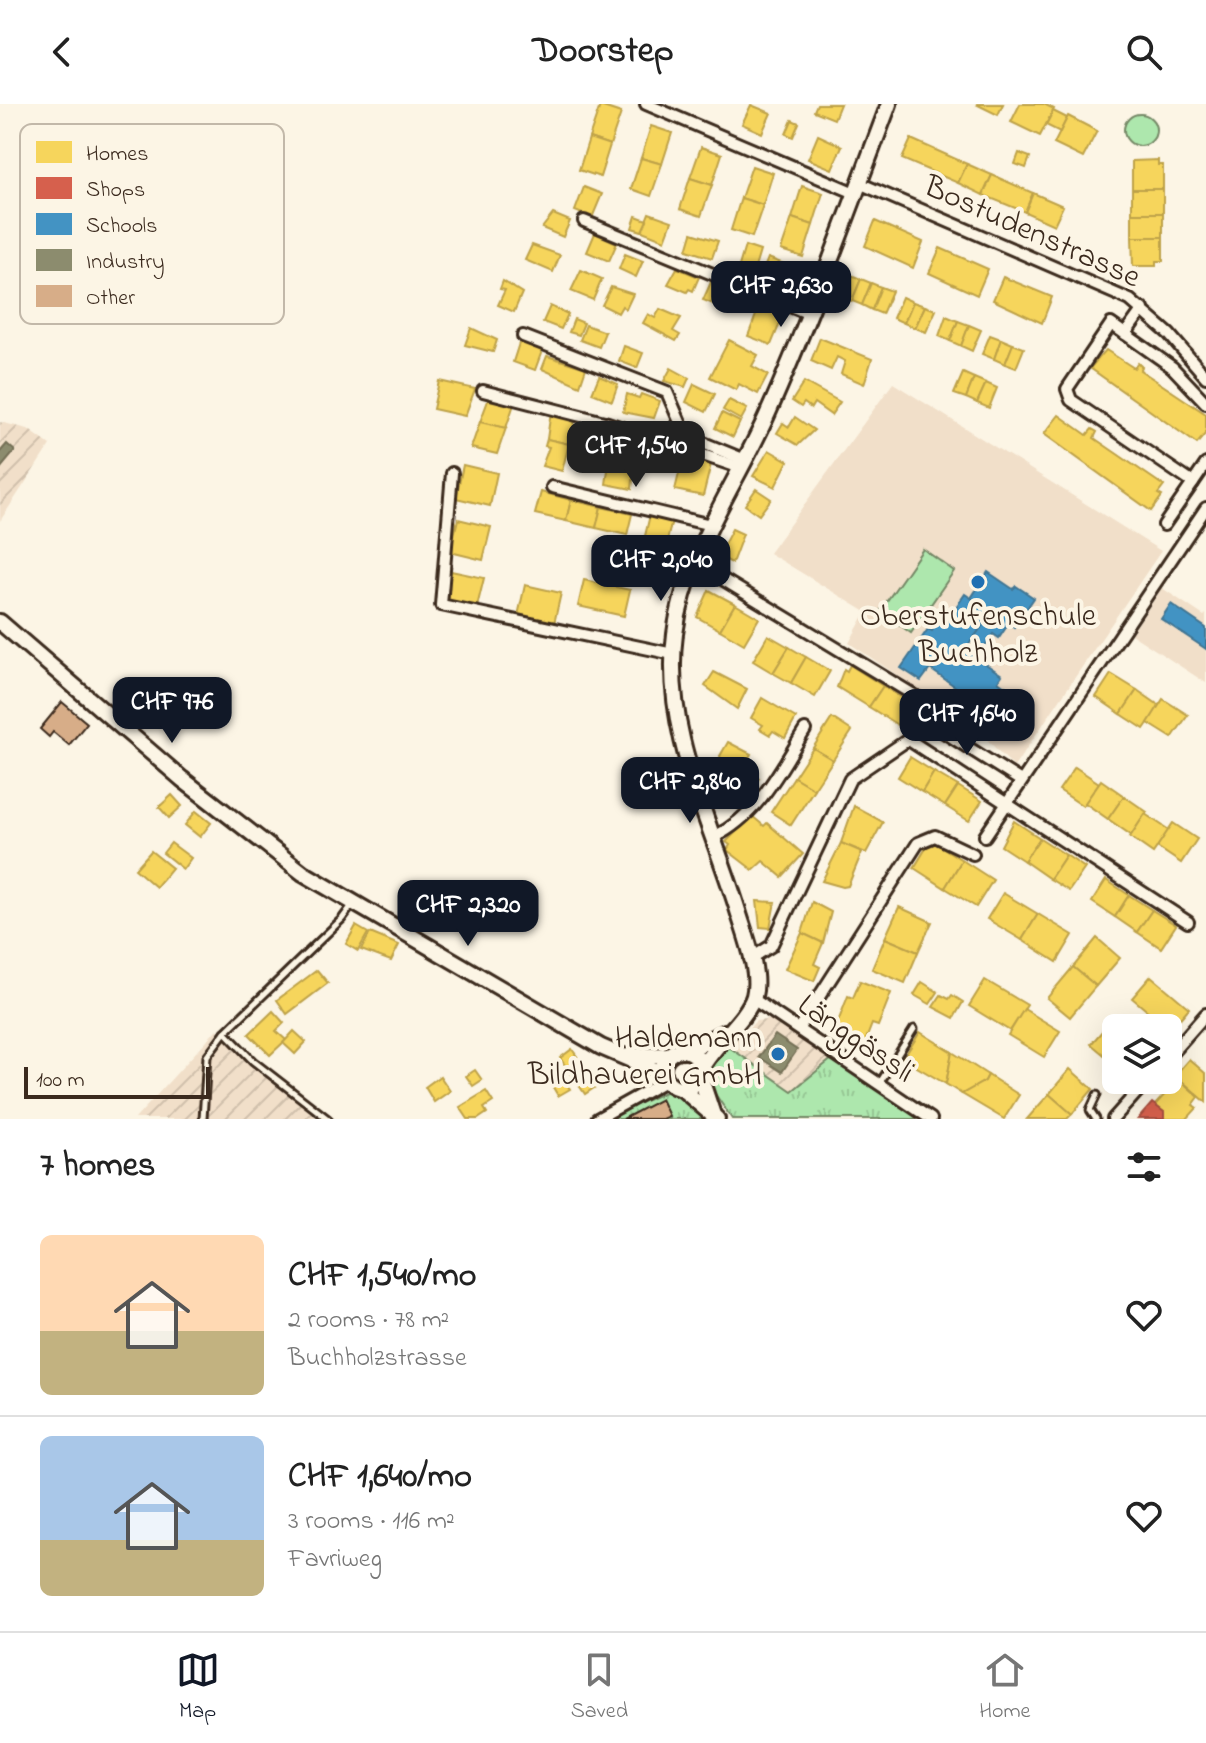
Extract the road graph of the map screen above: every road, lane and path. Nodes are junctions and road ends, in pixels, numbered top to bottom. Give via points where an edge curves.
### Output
1 (646, 104) edge
2 (889, 104) edge
3 (857, 188) junction
4 (584, 221) dead end
5 (1143, 309) junction
6 (807, 313) junction
7 (1125, 334) junction
8 (523, 336) dead end
9 (1206, 377) edge
10 (483, 391) dead end
11 (1206, 403) edge
12 (743, 464) junction
13 (1206, 464) edge
14 (452, 473) dead end
15 (1193, 483) junction
16 (552, 487) dead end
17 (1206, 508) edge
18 (711, 525) junction
19 (1164, 525) dead end
20 (694, 562) junction
21 (0, 622) edge
22 (673, 654) junction
23 (931, 724) junction
24 (805, 730) dead end
25 (909, 740) junction
26 (1021, 781) junction
27 (1007, 803) junction
28 (985, 836) dead end
29 (714, 837) junction
30 (973, 854) dead end
31 (353, 903) junction
32 (1188, 922) dead end
33 (750, 959) junction
34 (753, 999) junction
35 (1206, 1014) edge
36 (799, 1028) junction
37 (914, 1029) dead end
38 (225, 1032) junction
39 (725, 1032) junction
40 (1182, 1041) edge
41 (687, 1051) junction
42 (669, 1055) junction
43 (623, 1056) junction
44 (700, 1072) junction
45 (665, 1077) junction
46 (879, 1084) junction
47 (681, 1088) junction
48 (1135, 1094) edge
49 (1097, 1095) dead end
50 (715, 1117) edge
51 (203, 1119) edge
52 (328, 1119) edge
53 (597, 1119) edge
54 (931, 1119) edge
55 (1096, 1119) edge
56 (1113, 1119) edge

1 - 3 street, Bostudenstrasse
2 - 3 street
3 - 5 street, Bostudenstrasse via 1115,292
3 - 6 street
4 - 6 street
5 - 7 street
5 - 9 street, Bostudenstrasse
6 - 12 street
7 - 11 street via 1172,367
7 - 15 street via 1111,324 1069,383 1067,395
8 - 12 street via 667,392 686,436
10 - 12 street
12 - 18 street
13 - 15 street
14 - 22 street via 441,605
15 - 19 street
16 - 18 street
17 - 26 street
18 - 20 street
20 - 22 street
20 - 23 street via 927,703 933,709
21 - 31 street via 251,836
22 - 29 street via 678,720
23 - 25 street
23 - 26 street
24 - 29 street via 762,798
25 - 27 street
25 - 33 street via 850,779 771,946
26 - 27 street
27 - 28 street
27 - 32 street
29 - 33 street
30 - 36 street via 935,836 918,843
31 - 38 lane
31 - 43 street
33 - 34 street
34 - 36 street, Länggässli
34 - 39 street
35 - 40 street
36 - 46 street, Länggässli
37 - 46 lane
38 - 51 lane via 207,1056
38 - 52 lane via 253,1061
39 - 41 street
39 - 44 street
41 - 42 street
41 - 44 street via 697,1057
42 - 43 street
42 - 45 street
43 - 45 street
44 - 47 street via 692,1085
44 - 50 street
45 - 47 street
45 - 53 street
46 - 54 street, Länggässli
47 - 50 street
48 - 56 street
49 - 55 lane via 1090,1110

